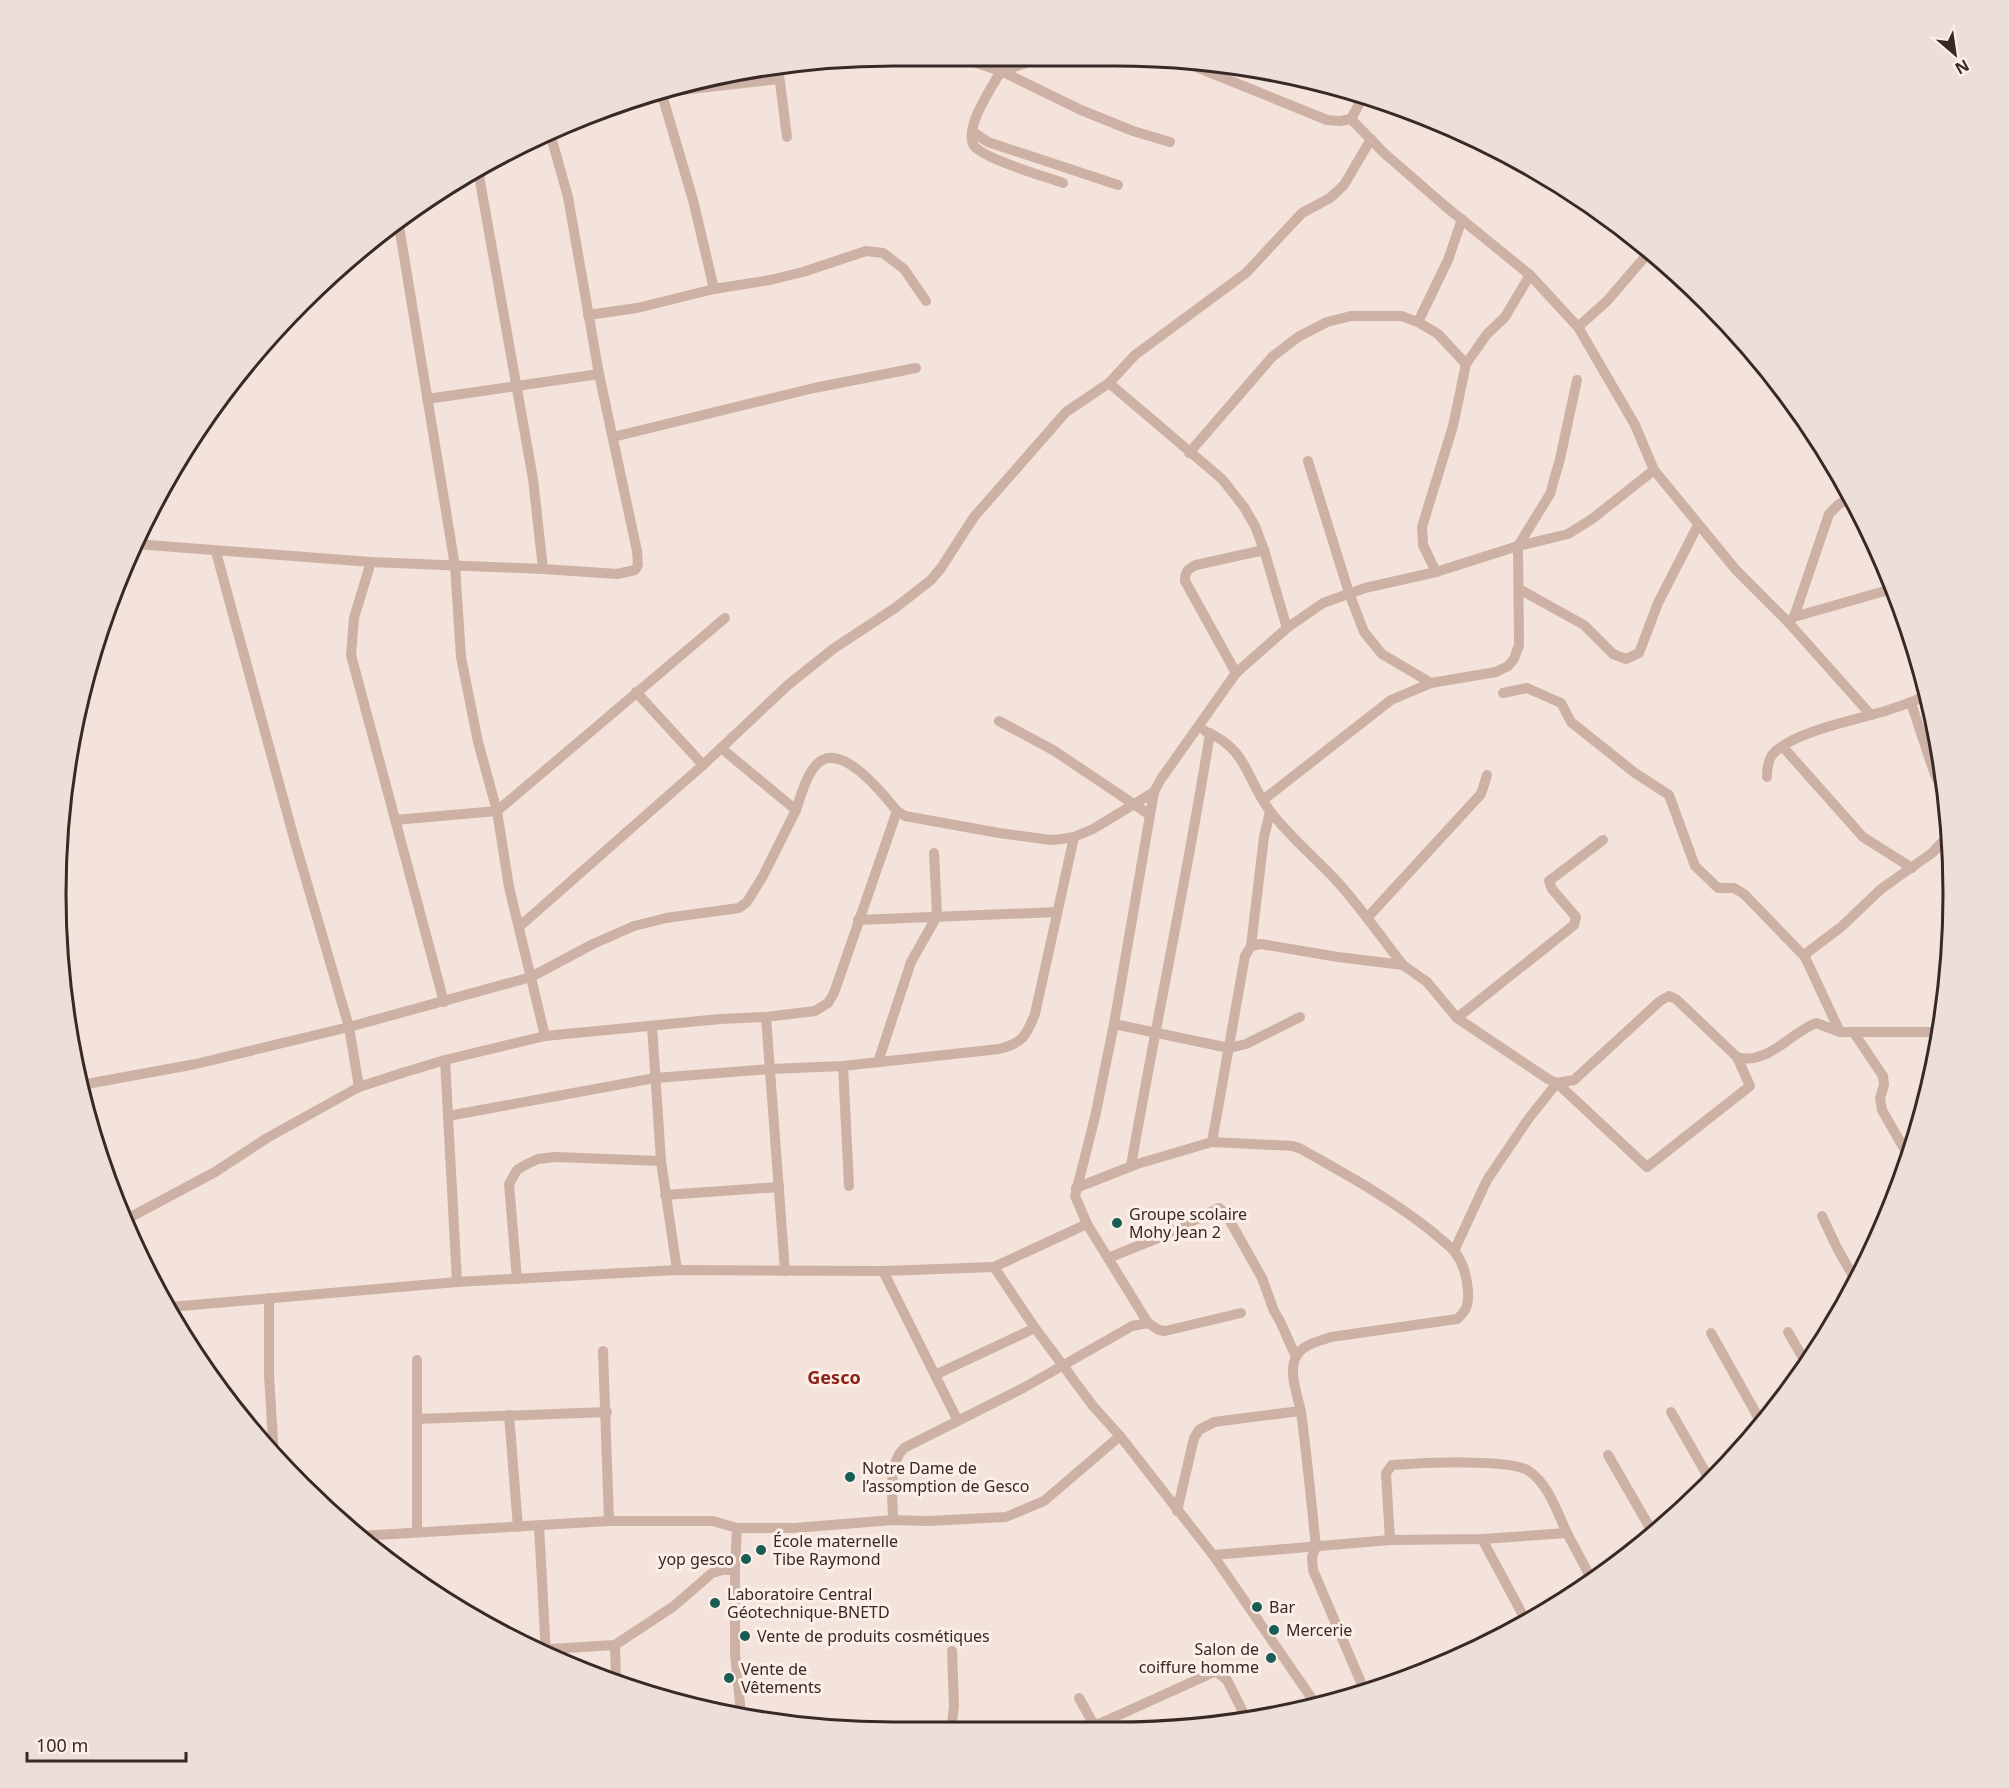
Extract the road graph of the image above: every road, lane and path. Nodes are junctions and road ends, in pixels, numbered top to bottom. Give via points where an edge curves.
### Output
1 (986, 66) edge
2 (1017, 66) edge
3 (1001, 71) junction
4 (1207, 72) edge
5 (779, 74) edge
6 (779, 79) junction
7 (712, 87) edge
8 (663, 99) edge
9 (1359, 103) edge
10 (1351, 118) junction
11 (973, 132) junction
12 (787, 136) dead end
13 (1371, 139) junction
14 (552, 140) edge
15 (1170, 142) dead end
16 (479, 177) edge
17 (1063, 183) dead end
18 (1118, 185) dead end
19 (1462, 219) junction
20 (400, 230) edge
21 (1644, 257) edge
22 (1530, 275) junction
23 (714, 290) junction
24 (926, 301) dead end
25 (588, 315) junction
26 (1418, 322) junction
27 (1578, 327) junction
28 (1466, 364) junction
29 (916, 368) dead end
30 (599, 374) junction
31 (1577, 380) dead end
32 (1109, 383) junction
33 (517, 384) junction
34 (427, 399) junction
35 (613, 437) junction
36 (1190, 453) junction
37 (1308, 461) dead end
38 (1654, 470) junction
39 (1844, 502) edge
40 (1698, 525) junction
41 (143, 545) edge
42 (1518, 546) junction
43 (1264, 550) junction
44 (216, 552) junction
45 (371, 562) junction
46 (455, 566) junction
47 (543, 569) junction
48 (1436, 572) junction
49 (1519, 589) junction
50 (1885, 591) edge
51 (1349, 593) junction
52 (725, 618) dead end
53 (1791, 619) junction
54 (1287, 628) junction
55 (1236, 673) junction
56 (1431, 683) junction
57 (636, 692) junction
58 (1503, 693) dead end
59 (1919, 699) edge
60 (1911, 703) junction
61 (1871, 715) junction
62 (999, 721) dead end
63 (1196, 727) junction
64 (1210, 733) junction
65 (1783, 747) junction
66 (721, 748) junction
67 (703, 765) junction
68 (1933, 770) edge
69 (1488, 775) dead end
70 (1767, 777) dead end
71 (1154, 792) junction
72 (1263, 800) junction
73 (1133, 805) junction
74 (796, 810) junction
75 (497, 811) junction
76 (897, 811) junction
77 (1270, 812) junction
78 (1150, 815) junction
79 (395, 820) junction
80 (1074, 837) junction
81 (1603, 840) dead end
82 (1941, 843) edge
83 (934, 853) dead end
84 (1912, 868) junction
85 (1057, 912) junction
86 (937, 916) junction
87 (1367, 918) junction
88 (858, 920) junction
89 (519, 927) junction
90 (1251, 946) junction
91 (1804, 957) junction
92 (1403, 965) junction
93 (531, 977) junction
94 (444, 1002) junction
95 (766, 1017) junction
96 (1300, 1017) dead end
97 (1456, 1018) junction
98 (1114, 1024) junction
99 (652, 1026) junction
100 (349, 1027) junction
101 (1154, 1032) junction
102 (1840, 1032) junction
103 (1931, 1032) edge
104 (1854, 1033) junction
105 (545, 1036) junction
106 (1229, 1048) junction
107 (1737, 1057) junction
108 (445, 1060) junction
109 (878, 1062) junction
110 (843, 1066) junction
111 (771, 1069) junction
112 (655, 1078) junction
113 (1557, 1083) junction
114 (88, 1084) edge
115 (359, 1087) junction
116 (448, 1116) junction
117 (1212, 1142) junction
118 (1903, 1147) edge
119 (661, 1161) junction
120 (1131, 1166) junction
121 (849, 1186) dead end
122 (779, 1187) junction
123 (1076, 1188) junction
124 (665, 1195) junction
125 (1822, 1216) dead end
126 (131, 1217) edge
127 (1087, 1224) junction
128 (1454, 1251) junction
129 (1108, 1258) junction
130 (994, 1267) junction
131 (677, 1270) junction
132 (785, 1270) junction
133 (883, 1270) junction
134 (1851, 1273) edge
135 (517, 1279) junction
136 (457, 1282) junction
137 (269, 1298) junction
138 (176, 1306) edge
139 (1241, 1313) dead end
140 (1148, 1323) junction
141 (1035, 1328) junction
142 (1788, 1332) dead end
143 (1711, 1333) dead end
144 (603, 1351) dead end
145 (1802, 1356) edge
146 (1296, 1357) junction
147 (417, 1360) dead end
148 (1063, 1366) junction
149 (935, 1375) junction
150 (1300, 1411) junction
151 (607, 1412) junction
152 (1671, 1412) dead end
153 (509, 1415) junction
154 (1757, 1416) edge
155 (417, 1419) junction
156 (958, 1421) junction
157 (1120, 1436) junction
158 (273, 1442) edge
159 (1608, 1455) dead end
160 (1706, 1473) edge
161 (1177, 1511) junction
162 (893, 1520) junction
163 (609, 1521) junction
164 (539, 1526) junction
165 (518, 1527) junction
166 (1649, 1527) edge
167 (737, 1528) junction
168 (417, 1532) junction
169 (1567, 1533) junction
170 (370, 1535) edge
171 (1482, 1539) junction
172 (1390, 1540) junction
173 (1316, 1546) junction
174 (1213, 1556) junction
175 (735, 1570) junction
176 (1588, 1573) edge
177 (1523, 1615) edge
178 (546, 1645) edge
179 (615, 1645) junction
180 (559, 1651) edge
181 (952, 1651) dead end
182 (616, 1673) edge
183 (1362, 1684) edge
184 (1079, 1698) dead end
185 (1311, 1698) edge
186 (740, 1707) edge
187 (1243, 1712) edge
188 (952, 1722) edge
189 (1092, 1722) edge
190 (1103, 1722) edge

1 - 3 street
2 - 3 street
3 - 11 street via 975,118
3 - 15 street via 1081,110
4 - 10 street via 1327,120
5 - 6 street
6 - 7 street
6 - 12 street
8 - 23 street
9 - 10 street
10 - 13 street
11 - 17 street via 973,145 979,151
11 - 18 street via 988,142
13 - 19 street
13 - 32 street via 1344,185 1330,198 1302,213 1246,273 1135,355
14 - 25 street via 568,197
16 - 33 street
19 - 22 street
19 - 26 street via 1448,260
20 - 34 street
21 - 27 street via 1607,301
22 - 27 street
22 - 28 street via 1505,317
23 - 24 street via 802,272 866,251 883,253 904,269
23 - 25 street
25 - 30 street
26 - 28 street via 1438,334
26 - 36 street via 1401,316 1352,316 1327,322 1298,337 1272,357
27 - 38 street via 1635,425
28 - 48 street via 1453,426 1422,527 1423,545
29 - 35 street
30 - 33 street
30 - 35 street
31 - 42 street via 1550,494
32 - 36 street
32 - 66 street via 1066,412 974,517 931,580 809,667
33 - 34 street
33 - 47 street
34 - 46 street
35 - 47 street via 638,565 631,572 617,574
36 - 43 street via 1222,479 1244,507
37 - 51 street
38 - 40 street
38 - 42 street via 1577,529
39 - 53 street via 1829,514
40 - 49 street via 1658,603 1639,653 1626,659 1613,654 1584,625
40 - 53 street via 1736,570
41 - 44 street
42 - 48 street
42 - 49 street
43 - 54 street
43 - 55 street via 1196,565 1185,574 1185,581
44 - 45 street
44 - 100 street
45 - 46 street
45 - 79 street via 354,618 351,655
46 - 47 street
46 - 75 street via 461,657
48 - 51 street
49 - 56 street via 1519,645 1508,666 1487,675
50 - 53 street
51 - 54 street via 1323,603
51 - 56 street via 1364,632 1382,654
52 - 57 street
53 - 61 street
54 - 55 street
55 - 63 street
56 - 72 street via 1391,700
57 - 67 street
57 - 75 street
58 - 91 street via 1527,688 1561,703 1571,722 1669,795 1695,866 1718,888 1734,888 1744,894
59 - 60 street
60 - 61 street
60 - 68 street
61 - 65 street via 1841,722
62 - 73 street via 1053,750
63 - 64 street
63 - 71 street
64 - 72 street via 1237,753
64 - 101 street
65 - 70 street via 1772,755
65 - 84 street via 1863,837
66 - 67 street
66 - 74 street
67 - 89 street
69 - 87 street via 1481,794
71 - 73 street
71 - 78 street
72 - 77 street
73 - 78 street
73 - 80 street
74 - 76 street via 816,765 830,758 843,760 858,770
74 - 93 street via 763,876 739,908 634,926
75 - 79 street
75 - 89 street
76 - 80 street via 905,816 999,833 1051,840
76 - 88 street
77 - 87 street
77 - 90 street
78 - 98 street
79 - 94 street
80 - 85 street
81 - 97 street via 1549,881 1576,917 1574,925
82 - 84 street
83 - 86 street
84 - 91 street via 1881,889
85 - 86 street
85 - 109 street via 1035,1014 1021,1041 999,1049
86 - 88 street
86 - 109 street via 911,962
87 - 92 street
88 - 95 street via 828,1003 815,1011
89 - 93 street
90 - 92 street via 1261,944
90 - 106 street via 1245,956
91 - 102 street
92 - 97 street via 1427,982
93 - 94 street
93 - 105 street
94 - 100 street
95 - 99 street
95 - 111 street
96 - 106 street via 1246,1044
97 - 113 street
98 - 101 street
98 - 123 street
99 - 105 street
99 - 112 street
100 - 114 street via 196,1065
100 - 115 street
101 - 106 street
101 - 120 street
102 - 104 street
102 - 107 street via 1816,1023 1760,1058 1748,1061
103 - 104 street
104 - 118 street via 1883,1076 1882,1110
105 - 108 street
106 - 117 street
107 - 113 street via 1669,996 1574,1080
107 - 113 street via 1750,1086 1647,1167
108 - 115 street
108 - 116 street
109 - 110 street
110 - 111 street
110 - 121 street
111 - 112 street
111 - 122 street
112 - 116 street
112 - 119 street
113 - 128 street via 1487,1180
115 - 126 street
116 - 136 street
117 - 120 street
117 - 128 street via 1300,1149 1404,1210
119 - 124 street
119 - 135 street via 555,1157 538,1159 517,1170 509,1184
120 - 123 street
122 - 124 street
122 - 132 street
123 - 127 street via 1075,1196
124 - 131 street
125 - 134 street
127 - 129 street
127 - 130 street
128 - 146 street via 1463,1265 1469,1302 1457,1319 1332,1337 1302,1349
129 - 140 street
129 - 146 street via 1219,1208 1262,1278
130 - 133 street
130 - 141 street
131 - 132 street
131 - 135 street
132 - 133 street
133 - 149 street
135 - 136 street
136 - 137 street
137 - 138 street
137 - 158 street
139 - 140 street via 1165,1331
140 - 148 street via 1132,1326
141 - 148 street
141 - 149 street
142 - 145 street
143 - 154 street
144 - 151 street
146 - 150 street via 1293,1368
147 - 155 street
148 - 156 street
148 - 157 street
149 - 156 street
150 - 161 street via 1214,1422 1198,1430
150 - 173 street
151 - 153 street
151 - 163 street
152 - 160 street
153 - 155 street
153 - 165 street
155 - 168 street
156 - 162 street via 898,1454 894,1467
157 - 161 street
157 - 162 street via 1059,1490 1029,1509 1006,1517
159 - 166 street
161 - 174 street
162 - 167 street
163 - 164 street
163 - 167 street via 713,1521
164 - 165 street
164 - 178 street
165 - 168 street
167 - 175 street
168 - 170 street
169 - 171 street
169 - 172 street via 1548,1493 1529,1471 1517,1466 1413,1464 1392,1465 1386,1473
169 - 176 street
171 - 172 street
171 - 177 street
172 - 173 street
173 - 174 street
173 - 183 street via 1313,1570
174 - 185 street
175 - 179 street via 712,1574
175 - 186 street via 735,1653
179 - 180 street
179 - 182 street
181 - 188 street
184 - 189 street
187 - 190 street via 1227,1680 1217,1672

